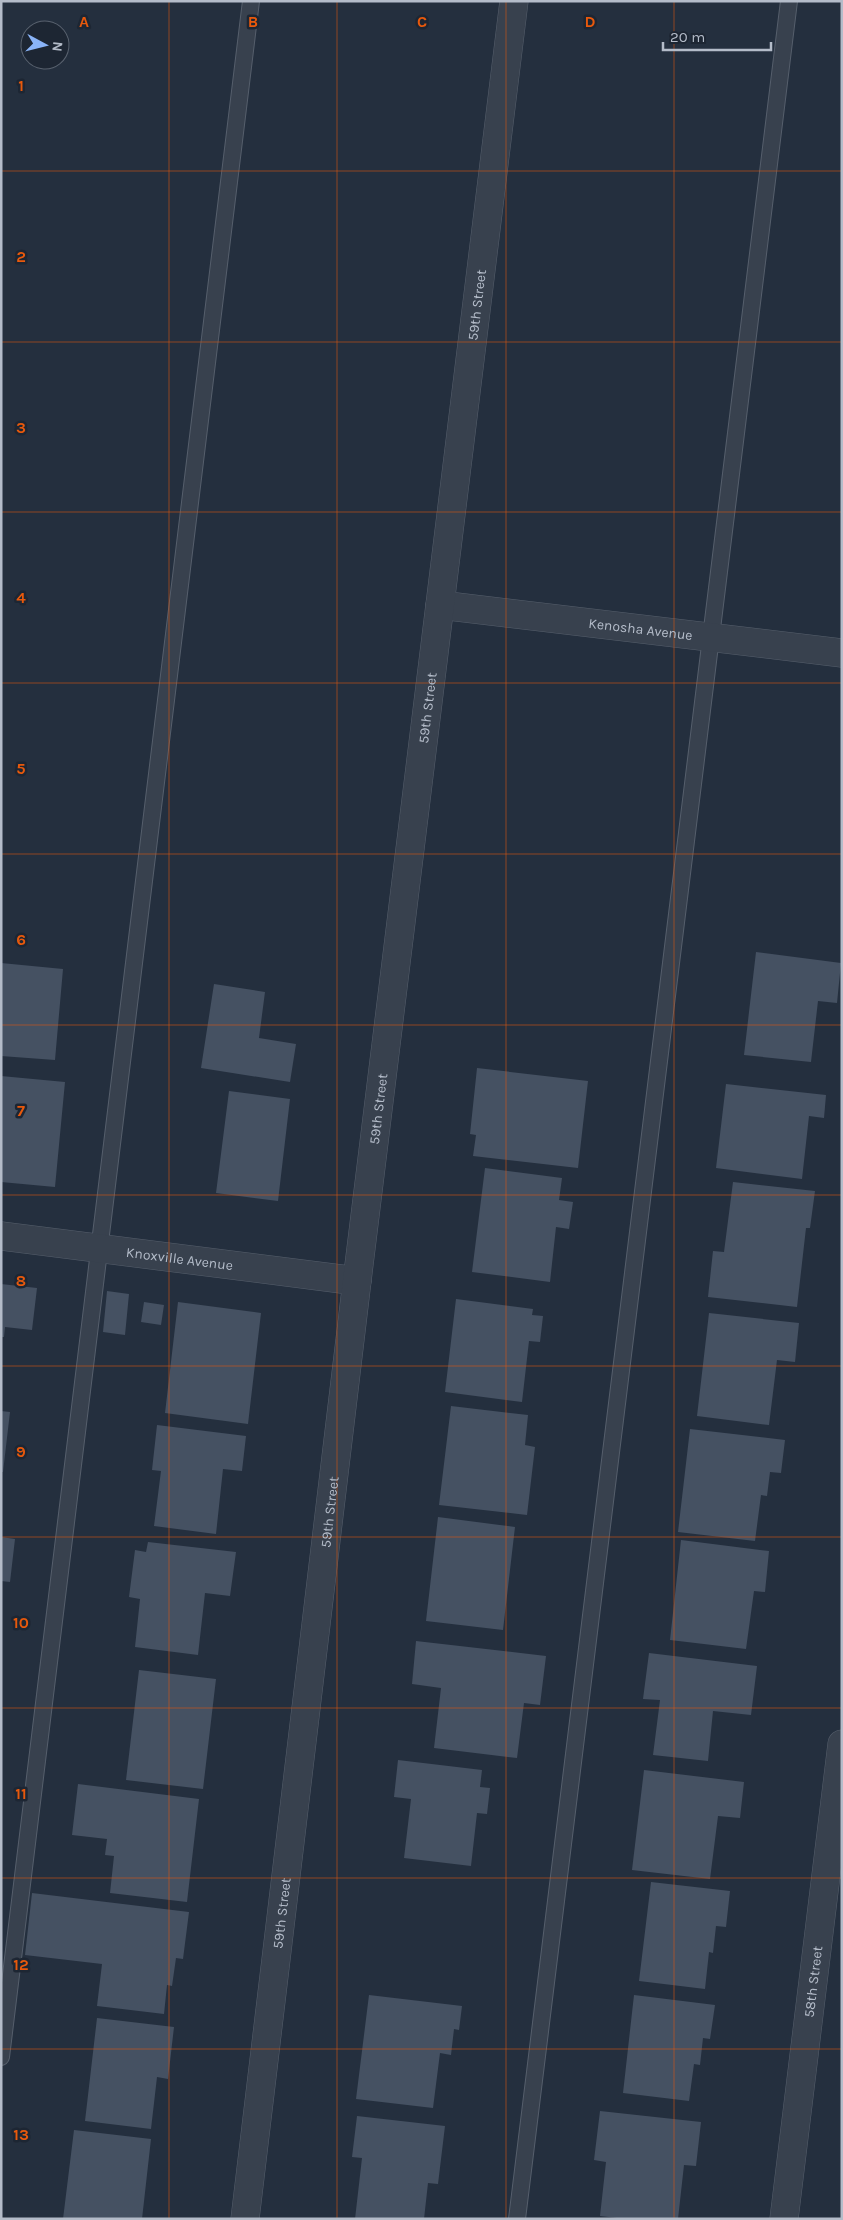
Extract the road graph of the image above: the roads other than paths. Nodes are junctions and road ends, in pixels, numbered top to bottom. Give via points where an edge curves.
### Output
1 (251, 1) edge
2 (514, 1) edge
3 (789, 1) edge
4 (440, 605) junction
5 (712, 637) junction
6 (842, 653) edge
7 (1, 1236) edge
8 (100, 1248) junction
9 (357, 1282) junction
10 (842, 1744) edge
11 (1, 2056) edge
12 (245, 2219) edge
13 (517, 2219) edge
14 (784, 2219) edge

1 - 8 lane
2 - 4 street, 59th Street
3 - 5 lane
4 - 5 street, Kenosha Avenue
4 - 9 street, 59th Street
5 - 6 street, Kenosha Avenue
5 - 13 lane
7 - 8 street, Knoxville Avenue
8 - 9 street, Knoxville Avenue
8 - 11 lane
9 - 12 street, 59th Street
10 - 14 street, 58th Street

